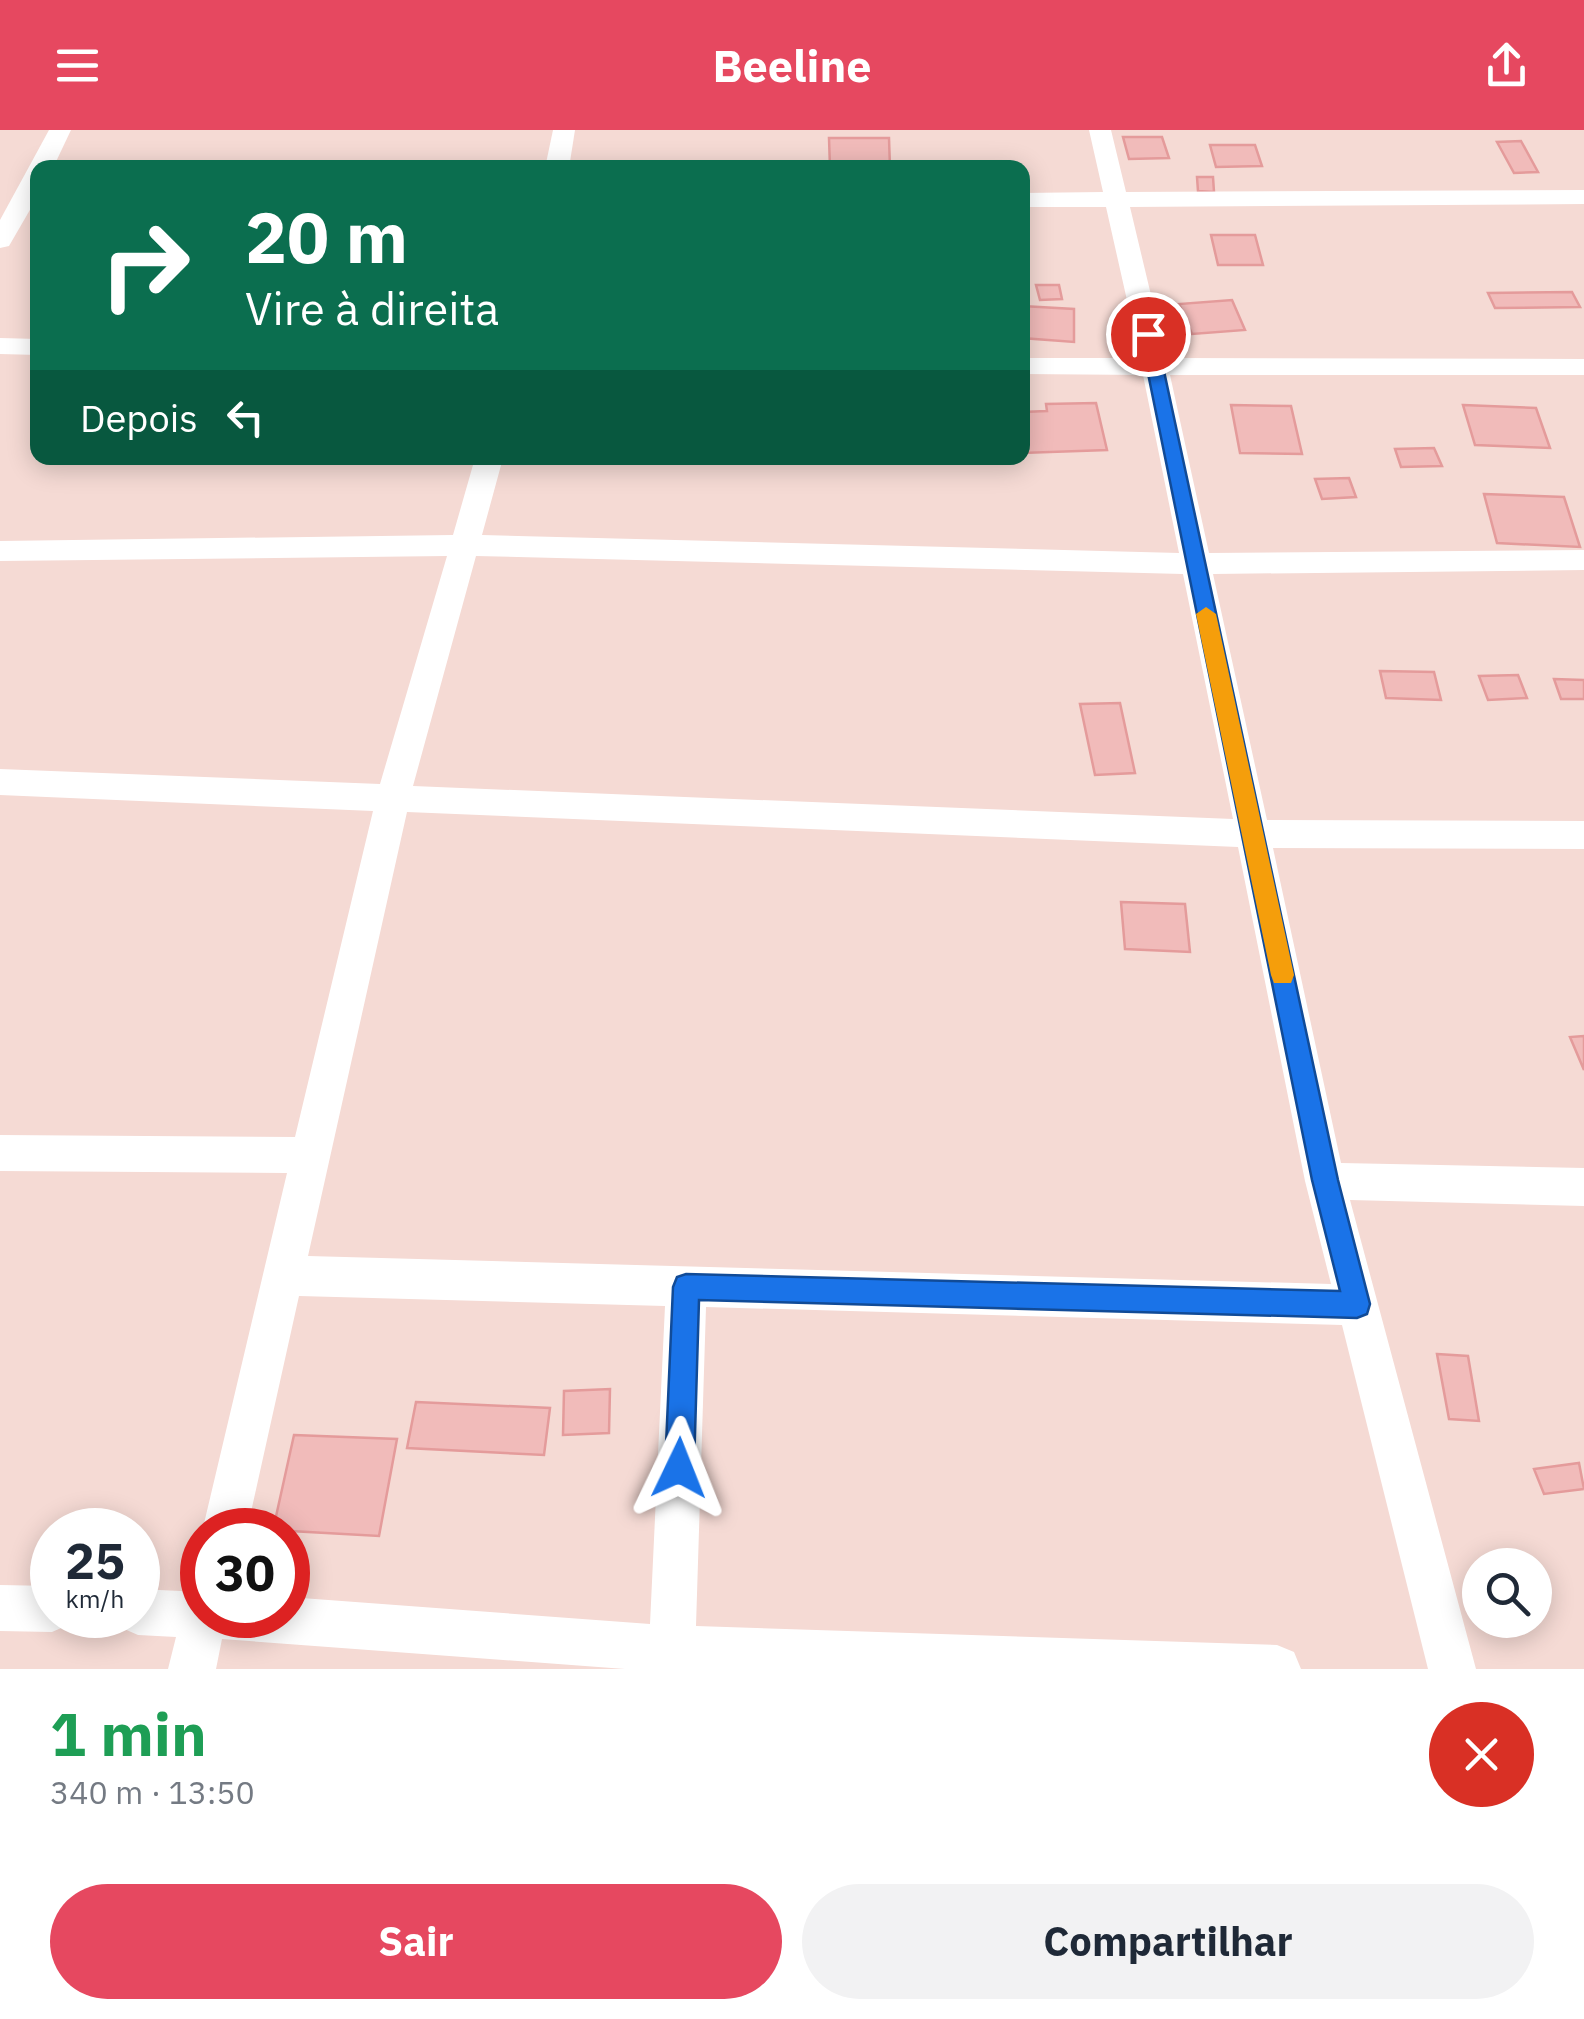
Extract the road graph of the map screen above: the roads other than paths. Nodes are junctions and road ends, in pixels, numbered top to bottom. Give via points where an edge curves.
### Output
1 (60, 130) edge
2 (564, 130) edge
3 (1100, 130) edge
4 (46, 160) edge
5 (558, 160) edge
6 (30, 183) edge
7 (0, 191) edge
8 (30, 191) edge
9 (1584, 196) edge
10 (1030, 200) edge
11 (1118, 201) junction
12 (0, 241) edge
13 (0, 346) edge
14 (30, 347) edge
15 (1030, 366) edge
16 (1156, 367) junction
17 (1584, 367) edge
18 (487, 465) edge
19 (464, 546) junction
20 (0, 550) edge
21 (1584, 560) edge
22 (1195, 564) junction
23 (0, 782) edge
24 (392, 798) junction
25 (1254, 834) junction
26 (1584, 835) edge
27 (0, 1153) edge
28 (310, 1154) junction
29 (1325, 1180) junction
30 (1584, 1187) edge
31 (281, 1275) junction
32 (686, 1287) junction
33 (1357, 1304) junction
34 (229, 1508) edge
35 (0, 1608) edge
36 (30, 1609) edge
37 (310, 1623) edge
38 (200, 1638) edge
39 (672, 1649) junction
40 (192, 1669) edge
41 (1276, 1669) edge
42 (1452, 1669) edge

1 - 4 street
2 - 5 street
3 - 11 street
6 - 7 street
8 - 12 street
9 - 11 street
10 - 11 street
11 - 16 street
13 - 14 street
15 - 16 street
16 - 17 street
16 - 22 street
18 - 19 street
19 - 20 street
19 - 22 street
19 - 24 street
21 - 22 street
22 - 25 street
23 - 24 street
24 - 25 street
24 - 28 street
25 - 26 street
25 - 29 street
27 - 28 street
28 - 31 street
29 - 30 street
29 - 33 street
31 - 32 street
31 - 34 street
32 - 33 street
32 - 39 street
33 - 42 street
35 - 36 street
37 - 39 street
38 - 40 street
39 - 41 street

